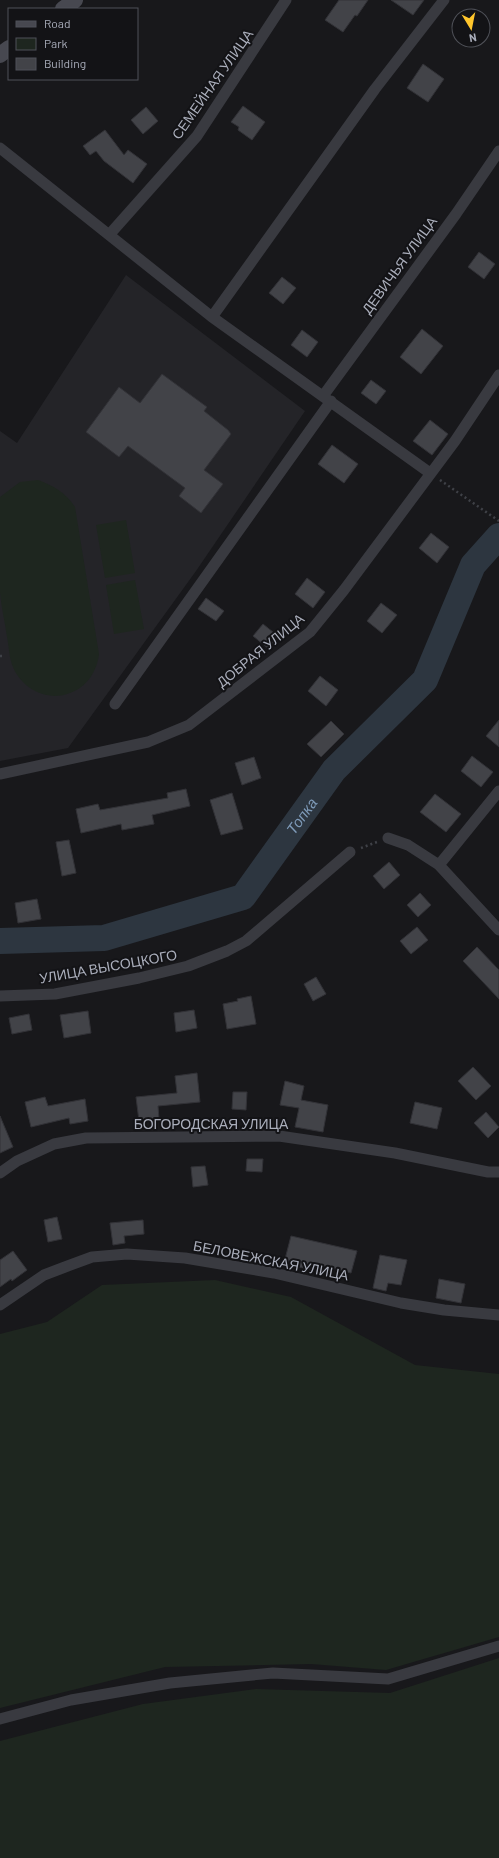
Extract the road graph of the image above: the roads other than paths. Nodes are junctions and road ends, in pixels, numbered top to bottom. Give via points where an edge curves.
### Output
1 (75, 0) edge
2 (286, 0) edge
3 (444, 0) edge
4 (64, 8) edge
5 (8, 49) edge
6 (0, 55) edge
7 (0, 148) edge
8 (499, 151) edge
9 (109, 235) junction
10 (212, 317) junction
11 (499, 375) edge
12 (327, 398) junction
13 (430, 473) junction
14 (115, 704) dead end
15 (0, 774) edge
16 (499, 791) edge
17 (388, 838) road end
18 (350, 852) road end
19 (439, 865) junction
20 (499, 930) edge
21 (0, 996) edge
22 (499, 1172) edge
23 (0, 1173) edge
24 (0, 1305) edge
25 (499, 1315) edge
26 (499, 1646) edge
27 (0, 1719) edge

1 - 4 street
2 - 9 street, СЕМЕЙНАЯ УЛИЦА via 197,136
3 - 10 street via 357,113
5 - 6 street
7 - 9 street
8 - 12 street, ДЕВИЧЬЯ УЛИЦА
9 - 10 street
10 - 12 street
11 - 13 street, ДОБРАЯ УЛИЦА via 455,441
12 - 13 street
12 - 14 street, ДЕВИЧЬЯ УЛИЦА
13 - 15 street, ДОБРАЯ УЛИЦА via 310,632 190,725 148,742
16 - 19 street
17 - 19 street via 408,844
18 - 21 street, УЛИЦА ВЫСОЦКОГО via 246,941 228,951 188,966 139,978 54,994
19 - 20 street
22 - 23 street, БОГОРОДСКАЯ УЛИЦА via 279,1136 86,1138 54,1144
24 - 25 street, БЕЛОВЕЖСКАЯ УЛИЦА via 44,1275 92,1257 127,1254 185,1258 274,1273 401,1303
26 - 27 street via 388,1679 273,1674 170,1683 71,1700

